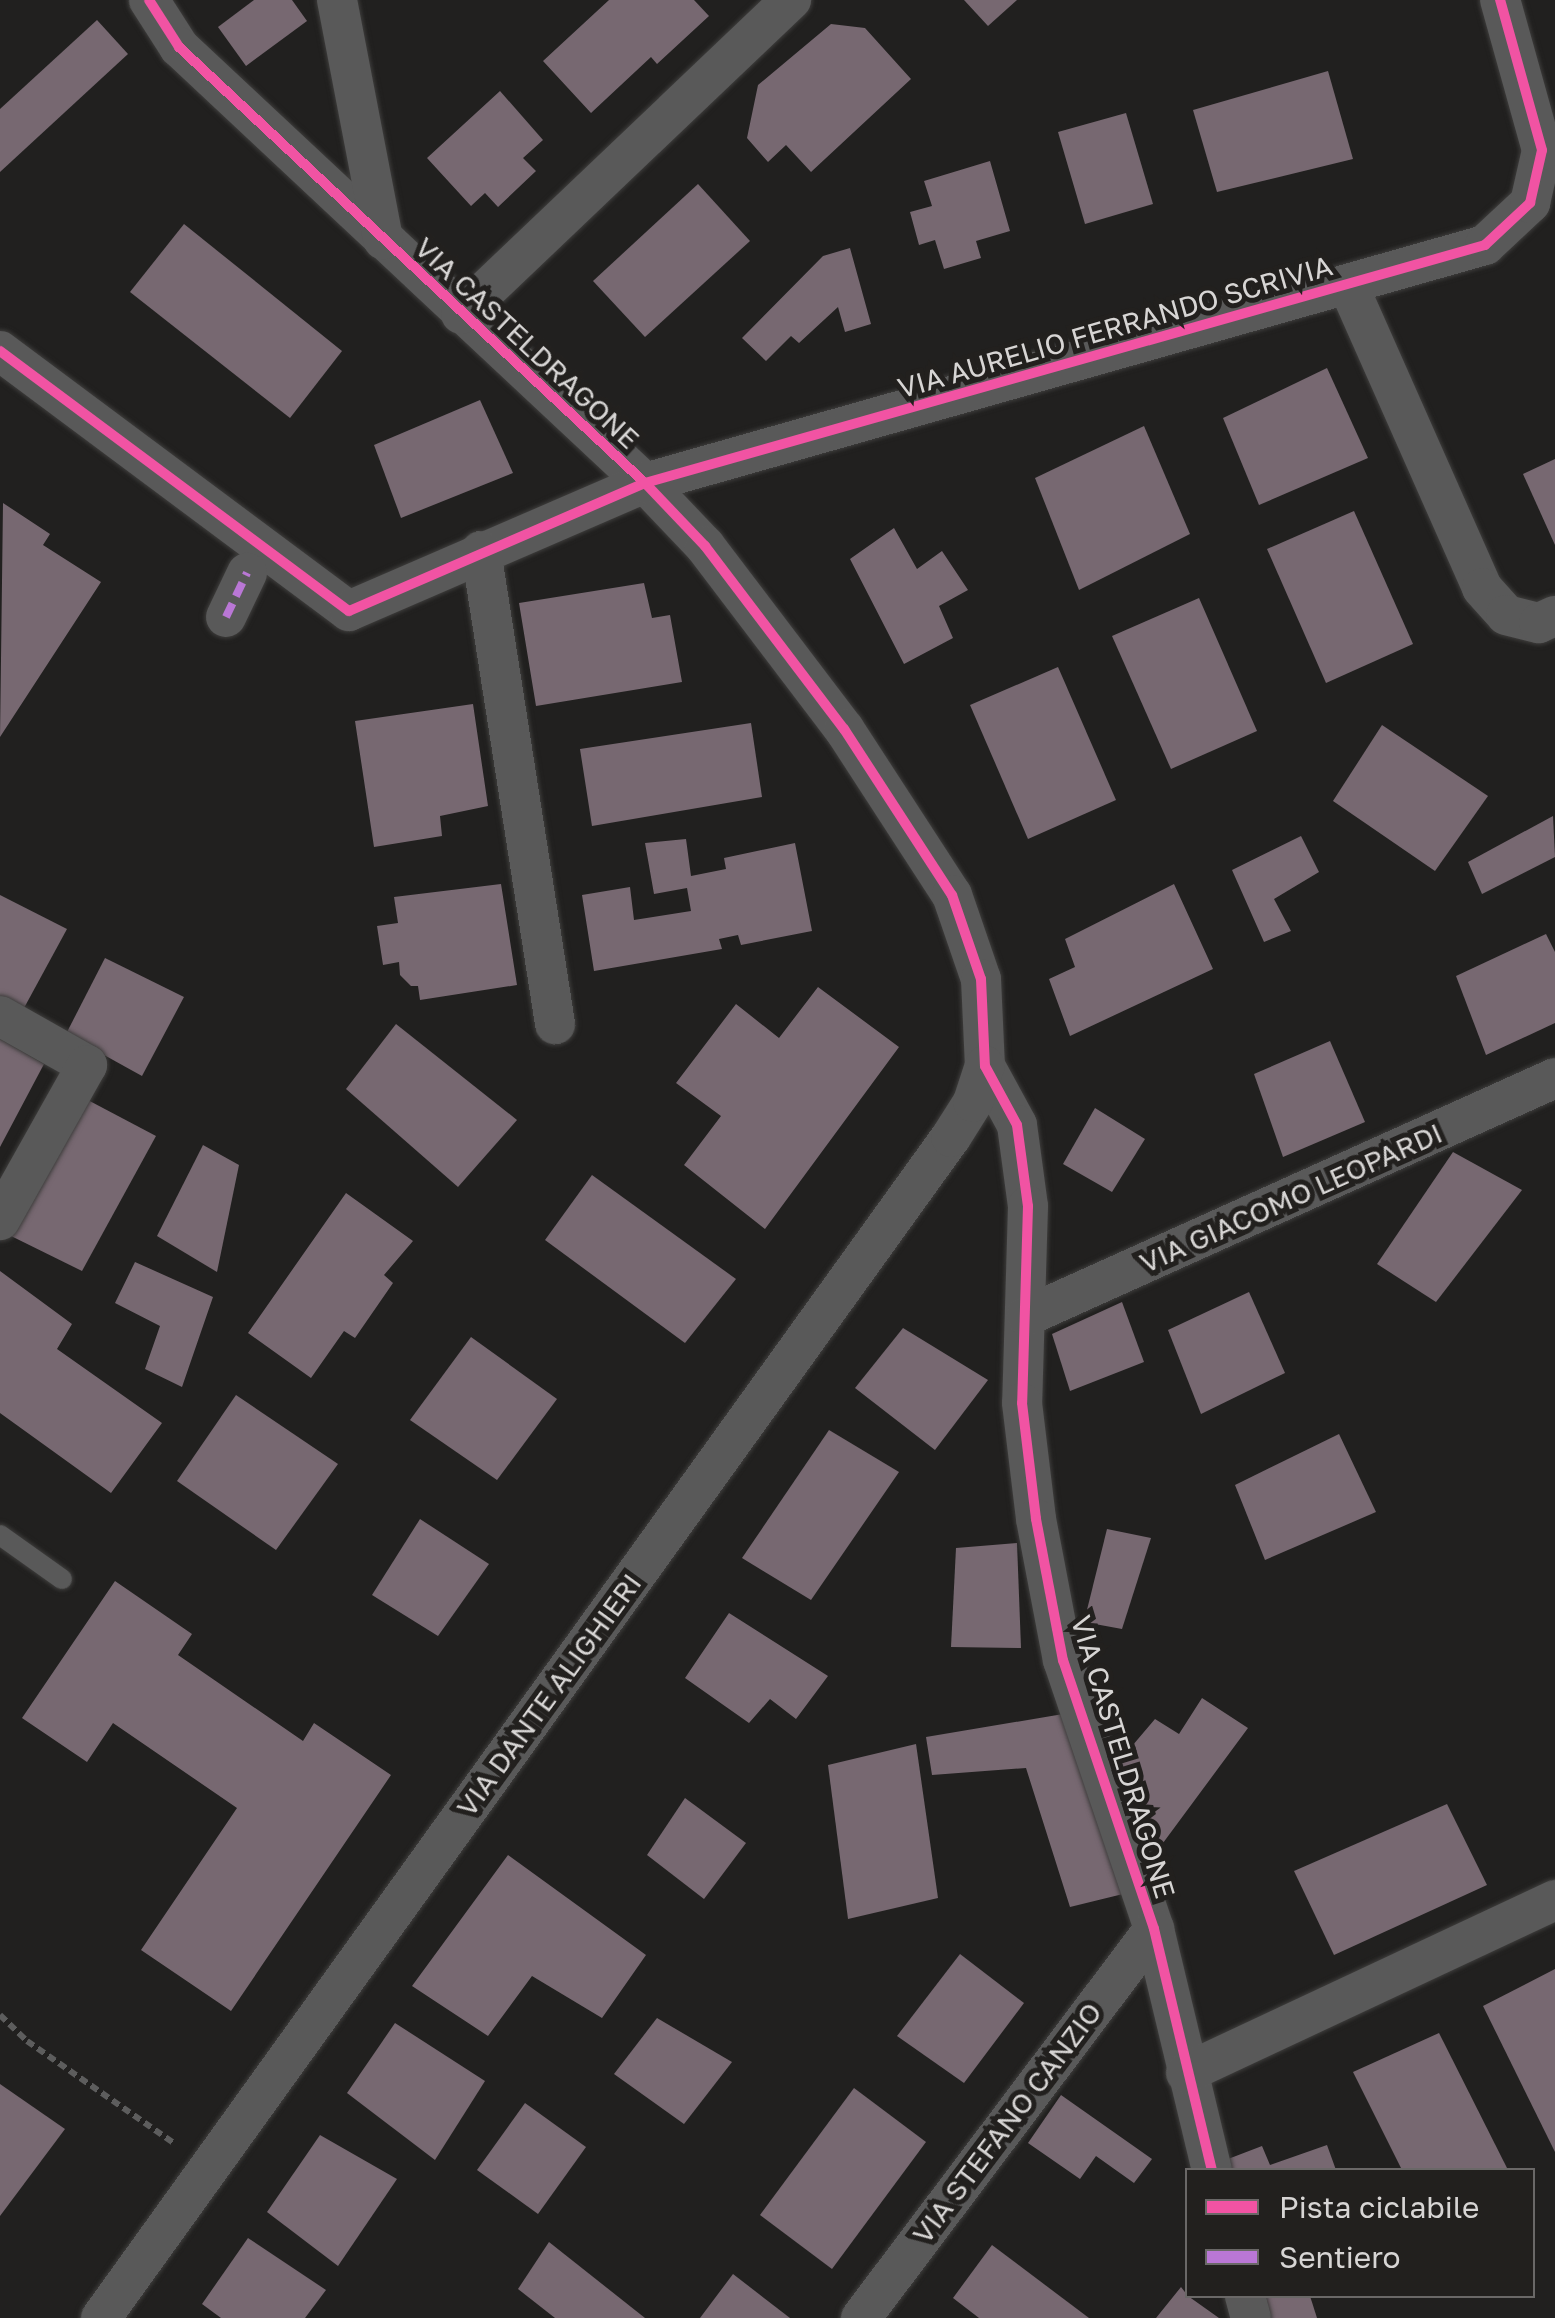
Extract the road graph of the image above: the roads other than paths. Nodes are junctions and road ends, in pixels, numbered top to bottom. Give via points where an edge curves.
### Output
1 (149, 0) edge
2 (337, 0) edge
3 (790, 0) edge
4 (1500, 0) edge
5 (1548, 147) edge
6 (383, 240) junction
7 (1348, 285) junction
8 (461, 314) junction
9 (0, 351) edge
10 (645, 483) junction
11 (481, 551) junction
12 (247, 573) dead end
13 (1555, 616) edge
14 (226, 617) dead end
15 (0, 1016) edge
16 (555, 1024) dead end
17 (985, 1066) junction
18 (1555, 1078) edge
19 (0, 1220) edge
20 (1027, 1316) junction
21 (0, 1536) edge
22 (62, 1578) dead end
23 (1555, 1900) edge
24 (1154, 1928) junction
25 (1186, 2073) junction
26 (1211, 2168) edge
27 (101, 2318) edge
28 (860, 2318) edge

1 - 6 street, VIA CASTELDRAGONE via 179,46
2 - 6 street, VIA CASTELDRAGONE
3 - 8 street
4 - 5 street, VIA AURELIO FERRANDO SCRIVIA
5 - 7 street, VIA AURELIO FERRANDO SCRIVIA via 1530,203 1485,245
6 - 8 street, VIA CASTELDRAGONE
7 - 10 street, VIA AURELIO FERRANDO SCRIVIA
7 - 13 street via 1482,588 1506,615 1539,623
8 - 10 street, VIA CASTELDRAGONE
9 - 11 street, VIA AURELIO FERRANDO SCRIVIA via 349,610
10 - 11 street, VIA AURELIO FERRANDO SCRIVIA
10 - 17 street, VIA CASTELDRAGONE via 736,582 844,729 952,895 982,979
11 - 16 street
12 - 14 street
15 - 19 street via 87,1066
17 - 20 street, VIA CASTELDRAGONE via 1017,1125 1028,1206
17 - 27 street, VIA DANTE ALIGHIERI via 951,1137
18 - 20 street, VIA GIACOMO LEOPARDI
20 - 24 street, VIA CASTELDRAGONE via 1022,1404 1063,1660
21 - 22 lane
23 - 25 street
24 - 25 street, VIA CASTELDRAGONE
24 - 28 street, VIA STEFANO CANZIO
25 - 26 street, VIA CASTELDRAGONE

